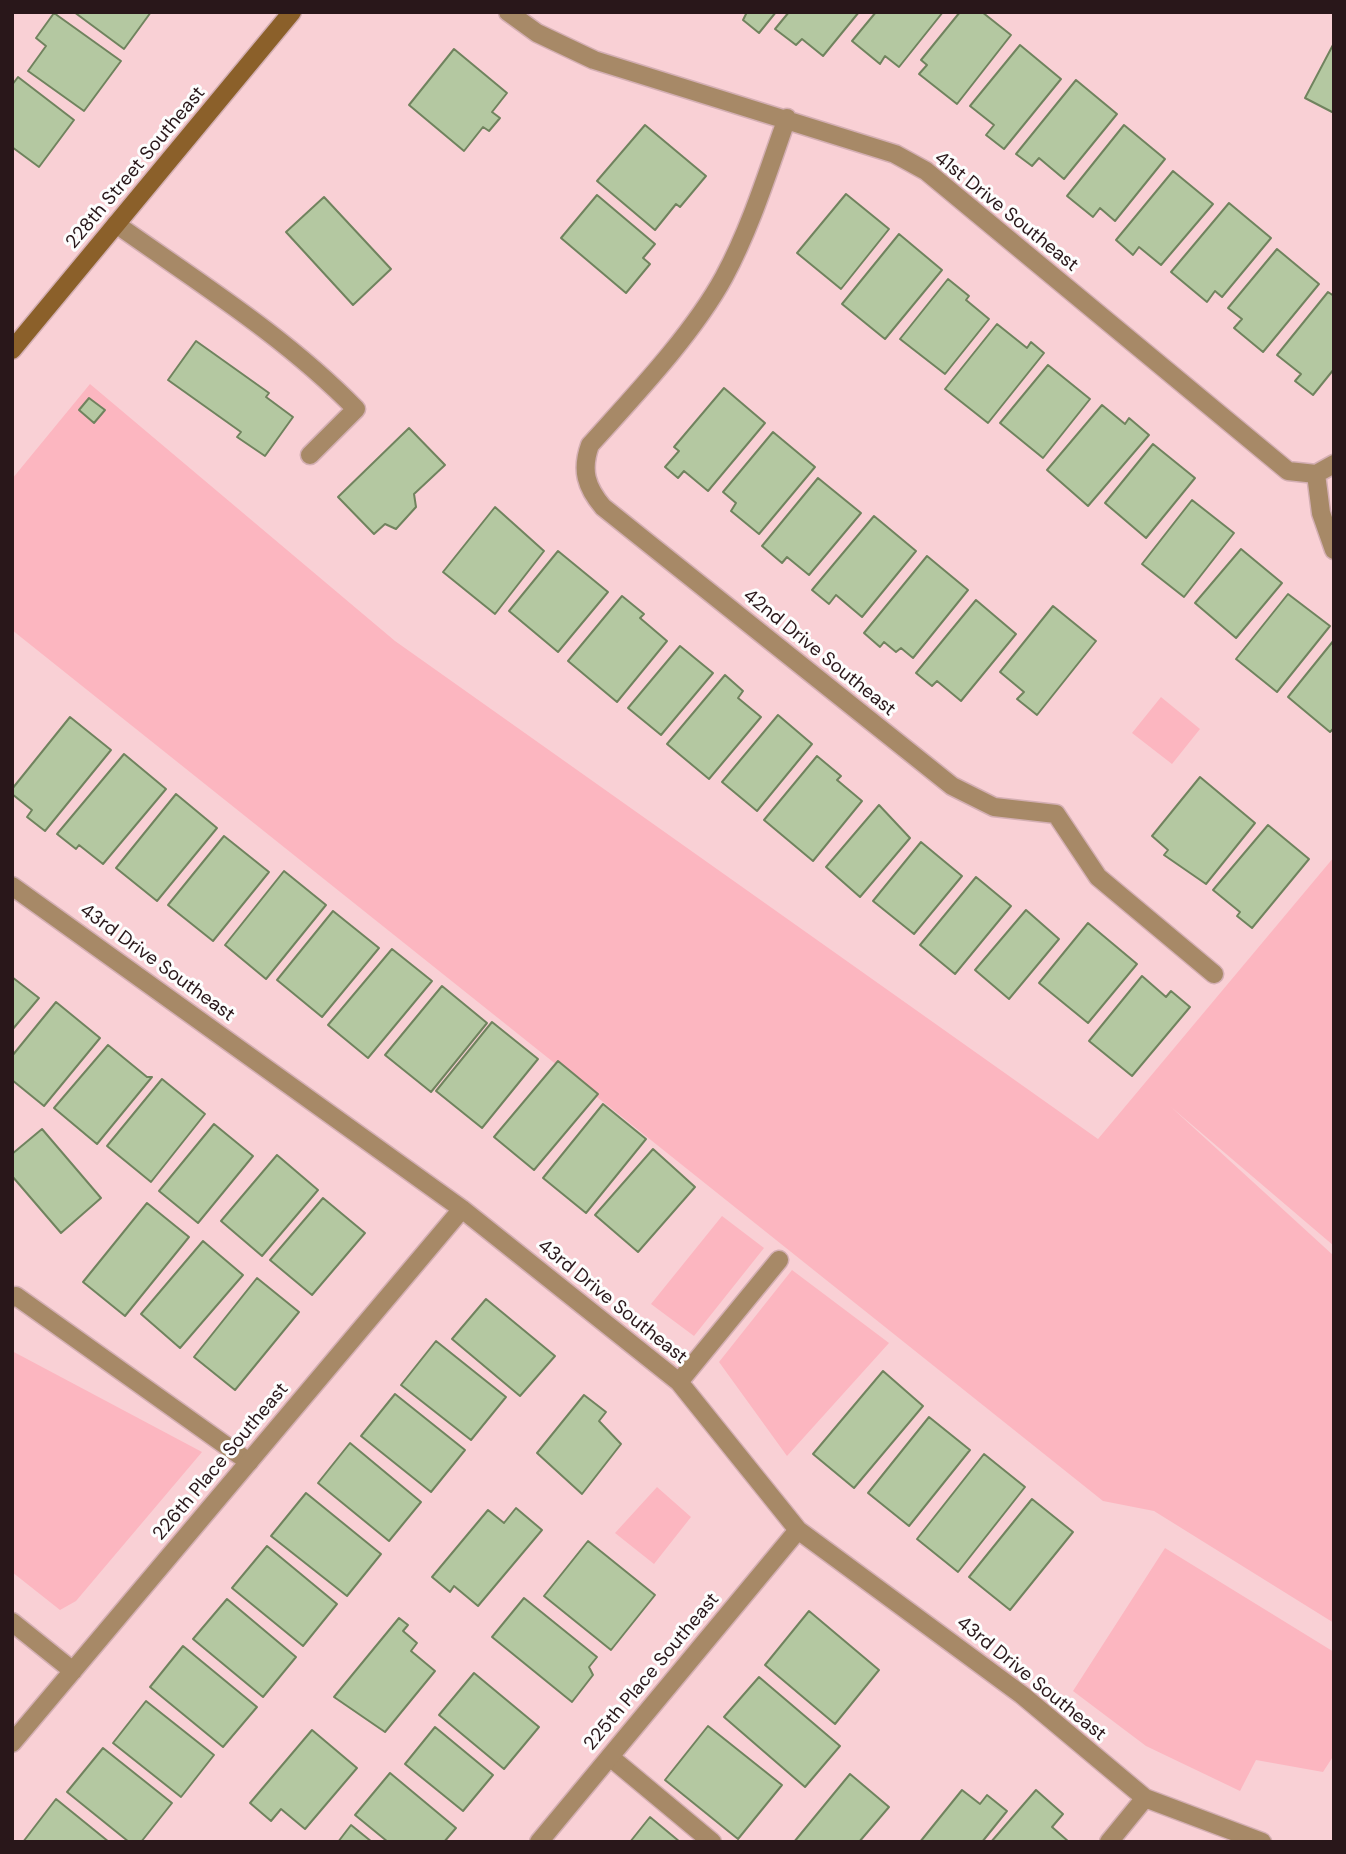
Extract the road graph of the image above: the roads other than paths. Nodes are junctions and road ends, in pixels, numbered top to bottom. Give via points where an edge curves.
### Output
1 (292, 12) edge
2 (508, 12) edge
3 (787, 118) junction
4 (117, 224) junction
5 (12, 350) edge
6 (310, 455) dead end
7 (1334, 464) edge
8 (1316, 474) junction
9 (1334, 550) edge
10 (12, 886) edge
11 (1214, 974) dead end
12 (462, 1209) junction
13 (779, 1260) dead end
14 (12, 1298) edge
15 (679, 1382) junction
16 (249, 1462) junction
17 (797, 1530) junction
18 (12, 1622) edge
19 (73, 1671) junction
20 (12, 1743) edge
21 (610, 1757) junction
22 (1144, 1798) junction
23 (539, 1842) edge
24 (712, 1842) edge
25 (1109, 1842) edge
26 (1262, 1842) edge

1 - 4 main road, 228th Street Southeast
2 - 3 street, 41st Drive Southeast via 537,33 594,60
3 - 8 street, 41st Drive Southeast via 895,154 926,171 1288,471
3 - 11 street, 42nd Drive Southeast via 747,228 723,278 691,326 590,445 585,476 591,493 952,786 994,807 1056,814 1098,877
4 - 5 main road, 228th Street Southeast
4 - 6 street via 306,362 356,409
7 - 8 street
8 - 9 street via 1321,513
10 - 12 street, 43rd Drive Southeast
12 - 15 street, 43rd Drive Southeast
12 - 16 street, 226th Place Southeast
13 - 15 street
14 - 16 street via 16,1296
15 - 17 street, 43rd Drive Southeast
16 - 19 street, 226th Place Southeast
17 - 21 street, 225th Place Southeast
17 - 22 street, 43rd Drive Southeast via 1022,1695
18 - 19 street
19 - 20 street, 226th Place Southeast
21 - 23 street, 225th Place Southeast
21 - 24 street
22 - 25 street
22 - 26 street, 43rd Drive Southeast

